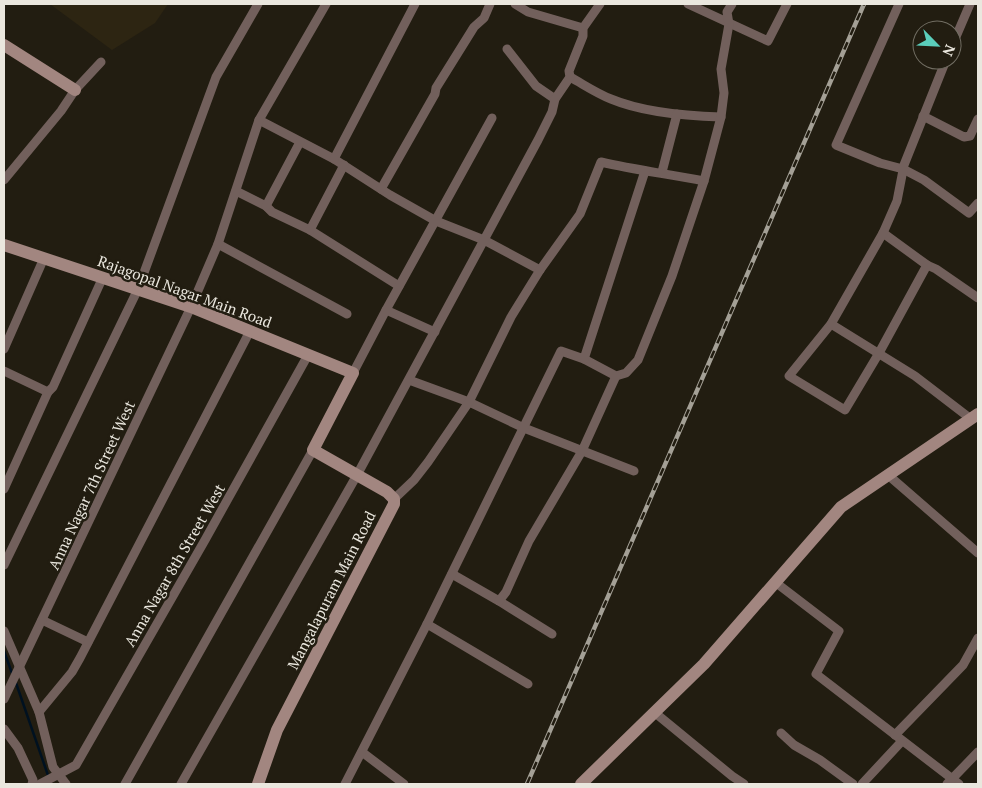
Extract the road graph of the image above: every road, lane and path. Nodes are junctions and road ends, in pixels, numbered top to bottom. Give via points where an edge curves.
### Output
1 (258, 4) edge
2 (326, 4) edge
3 (416, 4) edge
4 (490, 4) edge
5 (515, 4) edge
6 (600, 4) edge
7 (688, 4) edge
8 (732, 4) edge
9 (787, 4) edge
10 (899, 4) edge
11 (970, 4) edge
12 (962, 23) edge
13 (729, 24) junction
14 (584, 28) junction
15 (4, 45) edge
16 (507, 49) dead end
17 (101, 62) dead end
18 (942, 70) edge
19 (570, 77) junction
20 (75, 90) junction
21 (555, 98) junction
22 (677, 114) junction
23 (923, 116) junction
24 (721, 117) junction
25 (492, 118) dead end
26 (978, 119) edge
27 (260, 120) junction
28 (300, 142) junction
29 (334, 159) junction
30 (344, 165) junction
31 (903, 169) junction
32 (645, 171) junction
33 (662, 172) junction
34 (4, 180) edge
35 (704, 181) junction
36 (381, 189) junction
37 (236, 190) junction
38 (978, 203) edge
39 (266, 206) junction
40 (436, 221) junction
41 (310, 230) junction
42 (883, 233) junction
43 (484, 240) junction
44 (218, 244) junction
45 (4, 245) edge
46 (44, 258) junction
47 (927, 265) junction
48 (540, 270) junction
49 (103, 277) junction
50 (399, 286) junction
51 (138, 289) junction
52 (978, 298) edge
53 (191, 307) junction
54 (386, 310) junction
55 (347, 314) dead end
56 (831, 324) junction
57 (250, 331) junction
58 (435, 332) junction
59 (4, 349) edge
60 (879, 353) junction
61 (308, 355) junction
62 (584, 358) junction
63 (4, 371) edge
64 (353, 373) junction
65 (616, 376) junction
66 (409, 380) junction
67 (48, 392) junction
68 (469, 402) junction
69 (974, 417) edge
70 (524, 428) junction
71 (313, 450) junction
72 (582, 451) junction
73 (634, 471) dead end
74 (358, 475) junction
75 (888, 475) junction
76 (4, 489) edge
77 (394, 499) junction
78 (978, 553) edge
79 (4, 565) edge
80 (452, 574) junction
81 (775, 582) junction
82 (499, 600) junction
83 (42, 620) junction
84 (427, 624) junction
85 (4, 631) edge
86 (552, 634) dead end
87 (978, 638) edge
88 (88, 642) junction
89 (18, 671) junction
90 (528, 684) dead end
91 (4, 699) edge
92 (39, 712) junction
93 (654, 712) junction
94 (4, 729) edge
95 (781, 733) dead end
96 (899, 738) junction
97 (362, 752) junction
98 (978, 752) edge
99 (56, 776) junction
100 (953, 782) edge
101 (41, 783) edge
102 (32, 784) edge
103 (66, 784) edge
104 (125, 784) edge
105 (181, 784) edge
106 (258, 784) edge
107 (345, 784) edge
108 (404, 784) edge
109 (581, 784) edge
110 (744, 784) edge
111 (853, 784) edge
112 (862, 784) edge

1 - 51 street via 216,76
2 - 27 street, Anna Nagar 7th Street West
3 - 29 street
4 - 36 street via 484,18 474,27 436,88
5 - 14 street via 528,12
6 - 14 street
7 - 13 street
8 - 13 street via 727,12
9 - 13 street via 768,41
10 - 31 street via 836,145
11 - 12 street
13 - 24 street via 721,69 724,93
14 - 19 street
15 - 20 street
16 - 21 street via 536,86
17 - 20 street
18 - 23 street
19 - 21 street
19 - 22 street via 610,99
20 - 34 street
21 - 43 street via 538,140
22 - 24 street
22 - 33 street
23 - 26 street via 964,138 974,131
23 - 31 street
24 - 35 street
25 - 40 street
27 - 28 street
27 - 37 street, Anna Nagar 7th Street West
28 - 29 street
28 - 39 street
29 - 30 street
30 - 36 street
30 - 41 street
31 - 38 street via 969,213
31 - 42 street via 897,201
32 - 33 street
32 - 48 street via 601,162 580,214
32 - 62 street
33 - 35 street
35 - 65 street via 672,276 638,360 626,373
36 - 40 street
37 - 39 street
37 - 44 street, Anna Nagar 7th Street West
39 - 41 street
40 - 43 street
40 - 50 street
41 - 50 street
42 - 47 street
42 - 56 street
43 - 48 street
43 - 58 street
44 - 53 street, Anna Nagar 7th Street West
44 - 55 street
45 - 46 street, Rajagopal Nagar Main Road
46 - 49 street, Rajagopal Nagar Main Road
46 - 59 street
47 - 52 street
47 - 60 street
48 - 68 street via 511,318
49 - 51 street, Rajagopal Nagar Main Road
49 - 67 street
50 - 54 street
51 - 53 street, Rajagopal Nagar Main Road
51 - 79 street
53 - 57 street, Rajagopal Nagar Main Road
53 - 83 street, Anna Nagar 7th Street West
54 - 58 street
54 - 64 street
56 - 60 street
56 - 60 street via 789,376 845,410
57 - 61 street, Rajagopal Nagar Main Road
57 - 88 street
58 - 66 street
60 - 69 street
61 - 64 street, Rajagopal Nagar Main Road
61 - 99 street, Anna Nagar 8th Street West via 76,765
62 - 65 street
62 - 70 street via 561,351
63 - 67 street
64 - 71 street
65 - 72 street
66 - 68 street
66 - 74 street
67 - 76 street
68 - 70 street
68 - 77 street via 418,474
69 - 75 street
70 - 72 street
70 - 80 street
71 - 74 street
71 - 104 street
72 - 73 street
72 - 82 street via 529,540 506,592
74 - 77 street
74 - 105 street
75 - 78 street
75 - 81 street via 841,507
77 - 106 street, Mangalapuram Main Road via 277,730
80 - 82 street
80 - 84 street
81 - 93 street via 704,664
81 - 96 street via 839,630 816,674
82 - 86 street
83 - 88 street
83 - 89 street, Anna Nagar 7th Street West
84 - 90 street
84 - 97 street
85 - 89 street
87 - 96 street via 962,665
88 - 92 street via 72,672
89 - 91 street, Anna Nagar 7th Street West
89 - 92 street
92 - 99 street
93 - 109 street
93 - 110 street
94 - 102 street via 18,748
95 - 111 street
96 - 100 street
96 - 112 street
97 - 107 street
97 - 108 street
98 - 100 street
99 - 101 street, Anna Nagar 8th Street West
99 - 103 street

